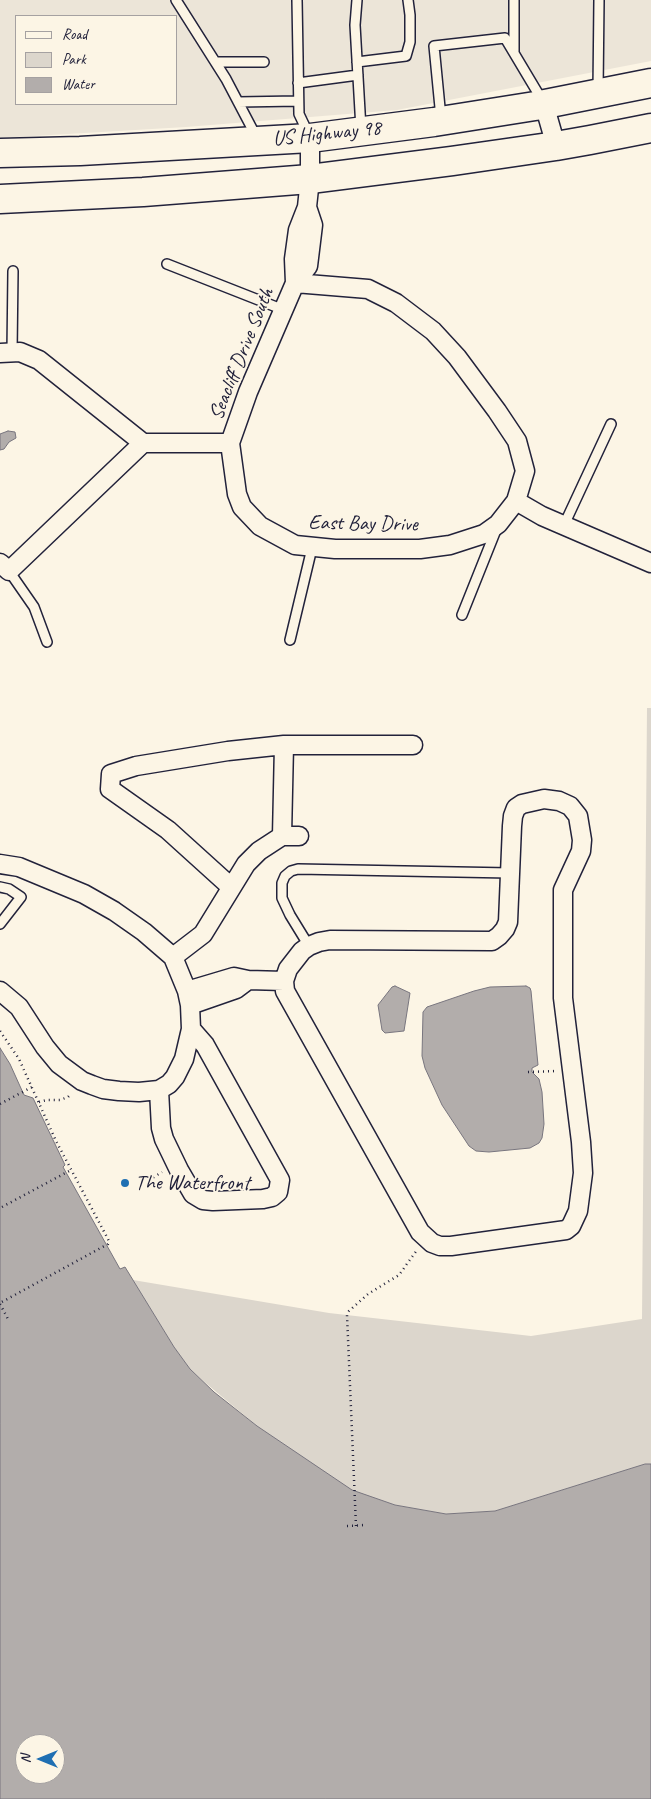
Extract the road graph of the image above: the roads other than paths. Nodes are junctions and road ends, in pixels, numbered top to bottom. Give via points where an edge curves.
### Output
1 (176, 0) edge
2 (297, 0) edge
3 (357, 0) edge
4 (408, 0) edge
5 (514, 0) edge
6 (599, 0) edge
7 (514, 54) junction
8 (216, 62) junction
9 (264, 62) dead end
10 (357, 62) junction
11 (358, 75) junction
12 (298, 83) junction
13 (651, 83) edge
14 (598, 94) junction
15 (298, 101) junction
16 (238, 102) junction
17 (544, 104) junction
18 (442, 121) junction
19 (651, 128) edge
20 (361, 131) junction
21 (310, 138) junction
22 (259, 140) junction
23 (556, 146) junction
24 (0, 153) edge
25 (310, 179) junction
26 (0, 199) edge
27 (167, 264) dead end
28 (14, 271) dead end
29 (296, 283) junction
30 (284, 310) junction
31 (6, 353) edge
32 (611, 424) dead end
33 (143, 443) junction
34 (230, 443) junction
35 (516, 501) junction
36 (498, 524) junction
37 (564, 526) junction
38 (312, 548) junction
39 (651, 563) edge
40 (4, 567) edge
41 (462, 616) dead end
42 (290, 640) dead end
43 (47, 642) dead end
44 (284, 745) junction
45 (413, 745) dead end
46 (0, 864) edge
47 (510, 873) junction
48 (231, 887) junction
49 (0, 888) edge
50 (0, 924) edge
51 (309, 946) junction
52 (173, 957) junction
53 (284, 981) junction
54 (0, 991) edge
55 (188, 998) junction
56 (191, 1029) junction
57 (159, 1090) junction

1 - 8 lane
2 - 12 lane
3 - 10 lane
4 - 10 lane via 410,42 406,56
5 - 7 lane
6 - 14 lane
7 - 17 lane
7 - 18 lane via 505,38 434,46
8 - 9 lane
8 - 16 lane
10 - 11 lane
11 - 12 lane
11 - 20 lane
12 - 15 lane
13 - 14 main road, US Highway 98
14 - 17 main road, US Highway 98
15 - 16 lane
15 - 21 lane via 299,114
16 - 22 lane
17 - 18 main road, US Highway 98
17 - 23 street
18 - 20 main road, US Highway 98
19 - 23 main road, US Highway 98
20 - 21 main road, US Highway 98
21 - 22 main road, US Highway 98
21 - 25 street, Seacliff Drive South
22 - 24 main road, US Highway 98
23 - 25 main road, US Highway 98
25 - 26 main road, US Highway 98
25 - 29 street, Seacliff Drive South via 307,207 313,225 308,266
27 - 30 lane
28 - 31 lane
29 - 30 street, Seacliff Drive South
29 - 35 street, East Bay Drive via 368,289 396,303 433,331 457,357 517,441 525,471
30 - 34 street, Seacliff Drive South via 248,392
31 - 33 street via 20,352 39,360
32 - 37 lane
33 - 34 street
33 - 40 street
34 - 38 street, East Bay Drive via 237,494 242,507 269,532 295,545
35 - 36 street, East Bay Drive
35 - 37 street
36 - 38 street, East Bay Drive via 484,534 450,545 420,549
36 - 41 lane
37 - 39 street
38 - 42 lane
40 - 43 lane via 34,607
44 - 45 street
44 - 48 street via 291,836 273,841 246,864
44 - 48 street via 136,766 111,774 110,789 168,830
46 - 52 street via 19,867 84,894 144,932
47 - 51 street via 508,922 505,930 492,941 330,940
47 - 51 lane via 298,868 282,883 282,898
47 - 53 street via 516,808 544,800 570,806 578,816 582,840 581,851 563,890 563,998 581,1142 582,1192 578,1211 566,1230 451,1246 440,1246 426,1238 285,991
48 - 52 street via 203,934
49 - 50 lane via 10,889 21,897
51 - 53 street via 288,969
52 - 55 street
53 - 55 street via 234,977
54 - 57 street via 19,1007 58,1064 82,1081 103,1089
55 - 56 street
56 - 57 street via 176,1077
56 - 57 street via 205,1045 280,1180 278,1192 263,1199 213,1201 193,1194 160,1128

